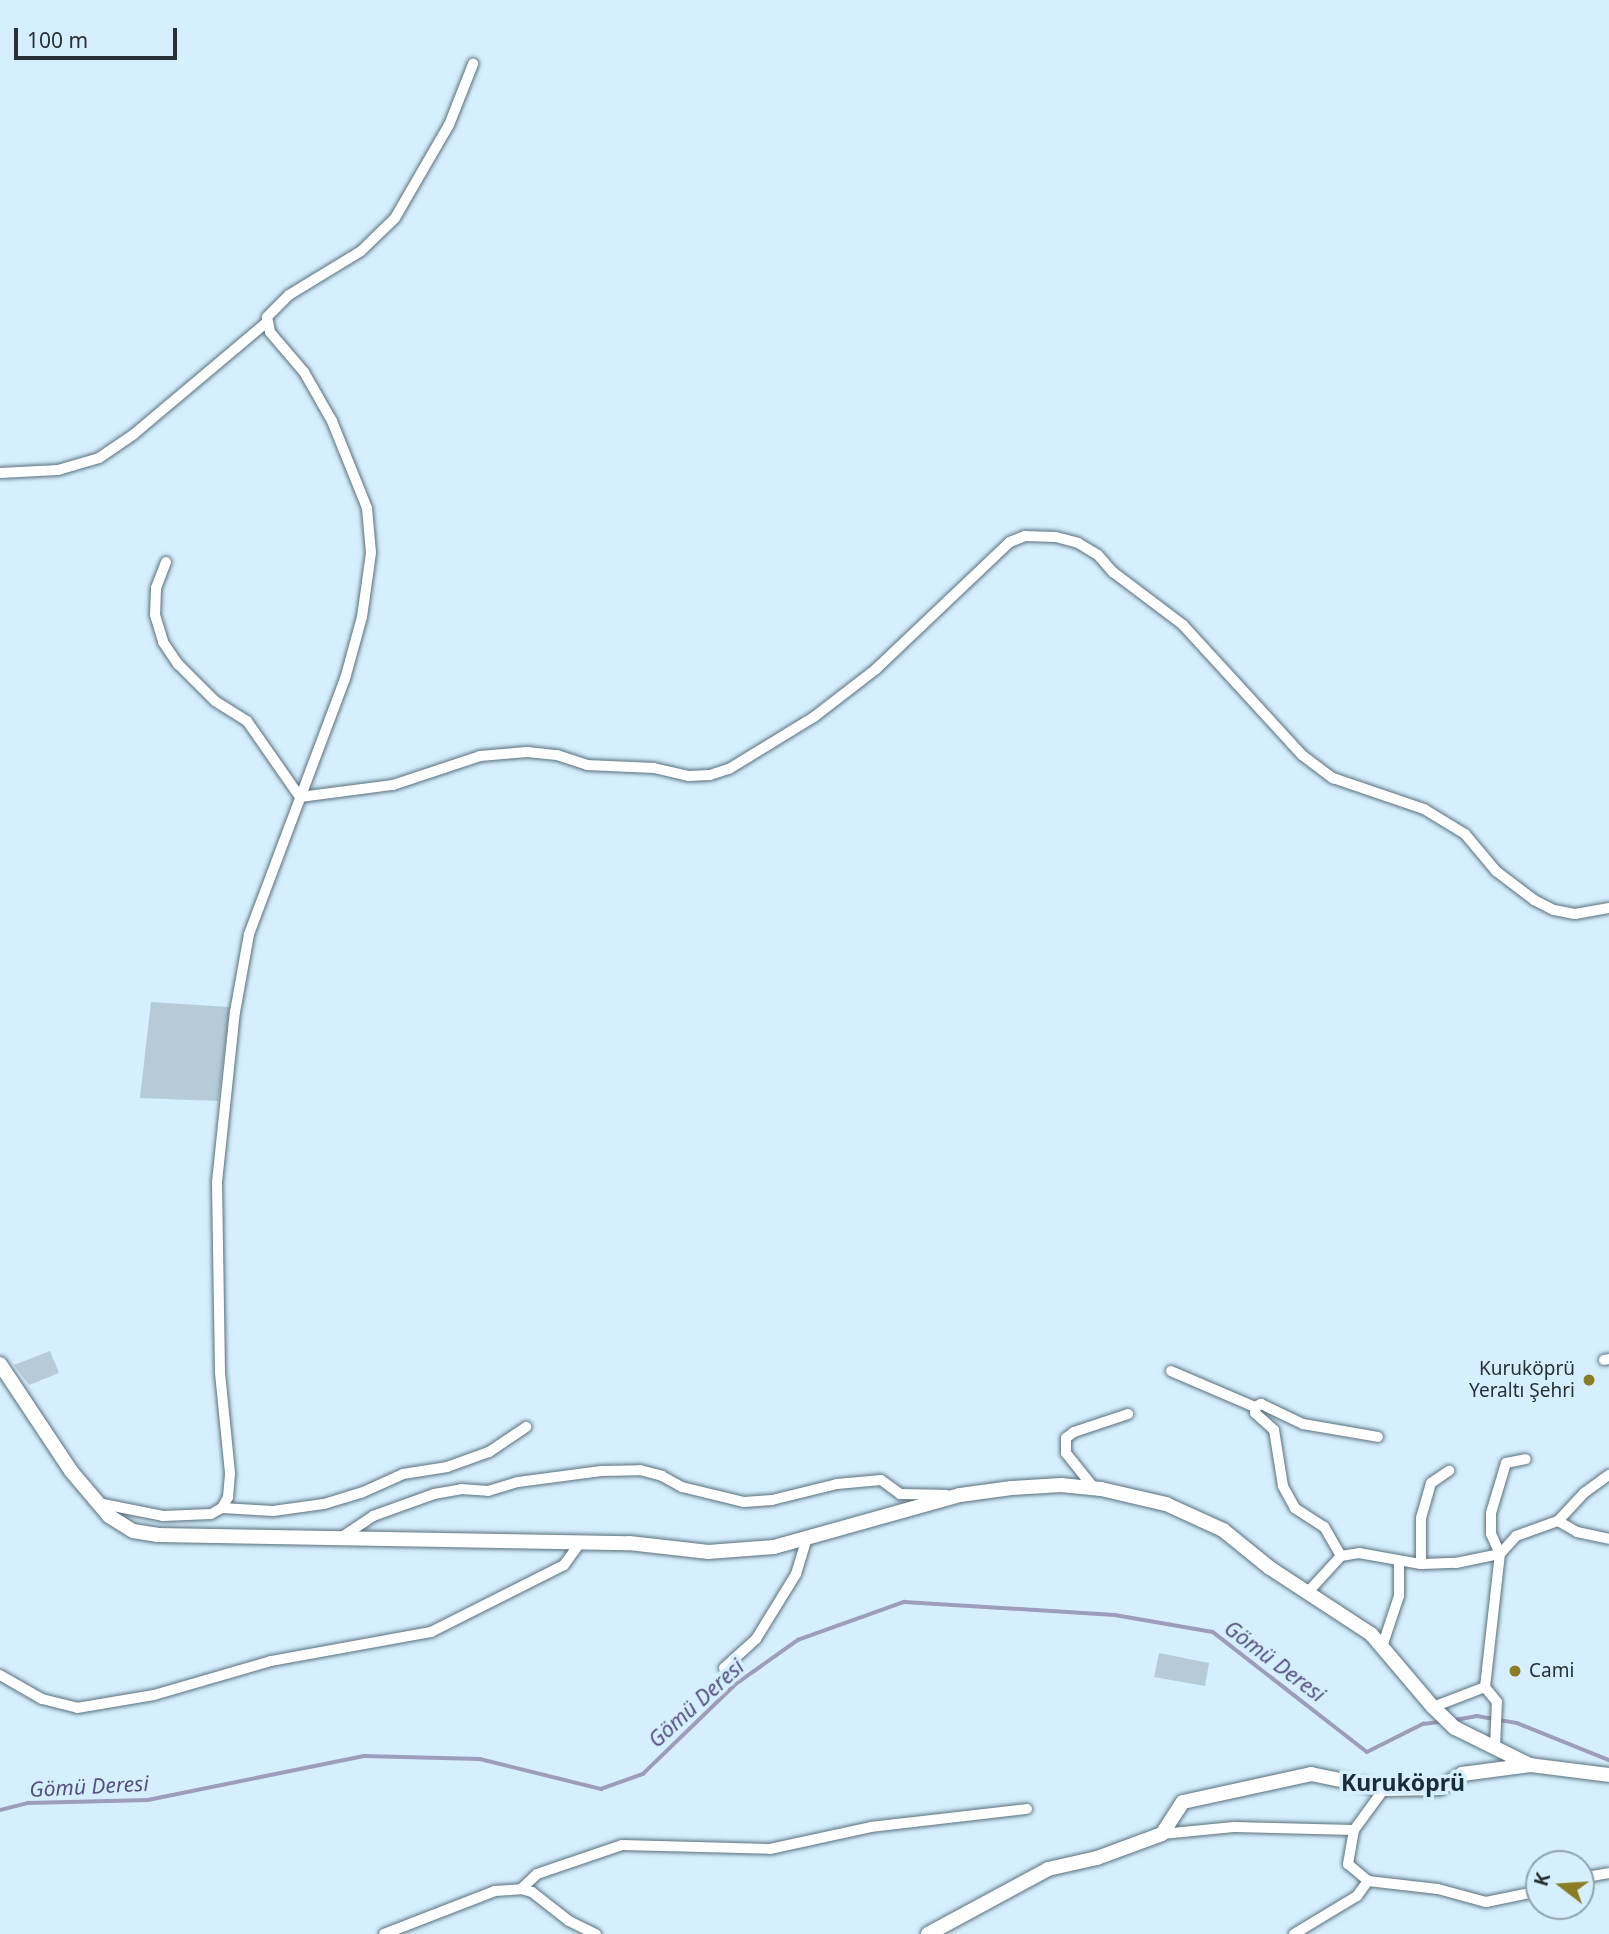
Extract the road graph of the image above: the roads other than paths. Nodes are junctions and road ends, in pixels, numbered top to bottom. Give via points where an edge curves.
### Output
1 (472, 64) dead end
2 (267, 322) junction
3 (0, 473) edge
4 (166, 562) dead end
5 (300, 797) junction
6 (1609, 908) edge
7 (0, 1364) edge
8 (1171, 1371) dead end
9 (1255, 1407) junction
10 (1128, 1414) dead end
11 (526, 1427) dead end
12 (1378, 1437) dead end
13 (1526, 1459) dead end
14 (1449, 1471) dead end
15 (1609, 1475) edge
16 (1094, 1488) junction
17 (960, 1495) junction
18 (97, 1503) junction
19 (222, 1508) junction
20 (1558, 1521) junction
21 (342, 1537) junction
22 (807, 1539) junction
23 (1609, 1539) edge
24 (580, 1543) junction
25 (1500, 1554) junction
26 (1341, 1556) junction
27 (1399, 1562) junction
28 (1421, 1564) junction
29 (1308, 1592) junction
30 (1382, 1647) junction
31 (724, 1668) dead end
32 (0, 1675) edge
33 (1485, 1687) junction
34 (1433, 1707) junction
35 (1495, 1747) junction
36 (1530, 1765) junction
37 (1609, 1775) edge
38 (1384, 1789) junction
39 (1027, 1809) dead end
40 (1354, 1830) junction
41 (1162, 1834) junction
42 (1368, 1881) junction
43 (521, 1889) junction
44 (1525, 1894) edge
45 (384, 1934) edge
46 (596, 1934) edge
47 (928, 1934) edge
48 (1294, 1934) edge

1 - 2 street via 449,125 395,218 361,251 289,295 270,312
2 - 3 street via 134,435 99,458 58,470
2 - 5 street via 270,332 304,372 353,466 367,508 371,553 362,617 345,679
4 - 5 street via 156,588 155,615 163,642 215,701 247,721
5 - 6 street via 393,785 480,757 527,752 587,765 654,768 689,776 729,769 814,717 876,669 998,551 1025,536 1040,535 1078,543 1098,555 1182,625 1302,755 1333,778 1424,809 1465,834 1496,871 1534,900 1575,914
5 - 19 street via 249,934 224,1098 217,1182 217,1273 230,1473
7 - 18 street
8 - 9 street
9 - 12 street via 1261,1404 1303,1424
9 - 26 street via 1255,1413 1274,1430 1283,1486 1295,1508 1324,1527
10 - 16 street via 1066,1438 1066,1453
11 - 19 street via 489,1452 447,1467 402,1474 324,1504 273,1511
13 - 25 street via 1506,1463 1491,1513 1490,1534
14 - 28 street via 1432,1483 1421,1518
15 - 20 street
16 - 17 street via 1061,1485
16 - 29 street via 1166,1504 1223,1530
17 - 21 street via 900,1494 881,1479 744,1502 682,1487 640,1470 601,1471 518,1482 488,1491 434,1494 373,1516
17 - 22 street
18 - 19 street via 163,1516 211,1514
18 - 21 street via 108,1516 133,1531 157,1535
20 - 23 street via 1577,1532
20 - 25 street via 1516,1536
21 - 24 street
22 - 24 street via 774,1547 708,1552
22 - 31 street via 796,1574 756,1639
24 - 32 street via 564,1565 431,1632 271,1661 153,1695 77,1708 41,1699
25 - 28 street via 1457,1563
25 - 33 street
26 - 27 street via 1359,1553
26 - 29 street
27 - 28 street
27 - 30 street via 1399,1596
29 - 30 street via 1371,1634
30 - 34 street
33 - 34 street
33 - 35 street via 1497,1702
34 - 35 street via 1455,1728
35 - 36 street
36 - 37 street
36 - 38 street via 1462,1774 1440,1788
38 - 40 street
38 - 41 street via 1311,1773 1183,1802
39 - 43 street via 871,1827 770,1849 622,1845 537,1874
40 - 41 street via 1234,1827
40 - 42 street via 1348,1864
41 - 47 street via 1097,1858 1048,1869
42 - 44 street via 1438,1889 1486,1902
42 - 48 street via 1357,1896
43 - 45 street via 483,1895
43 - 46 street

